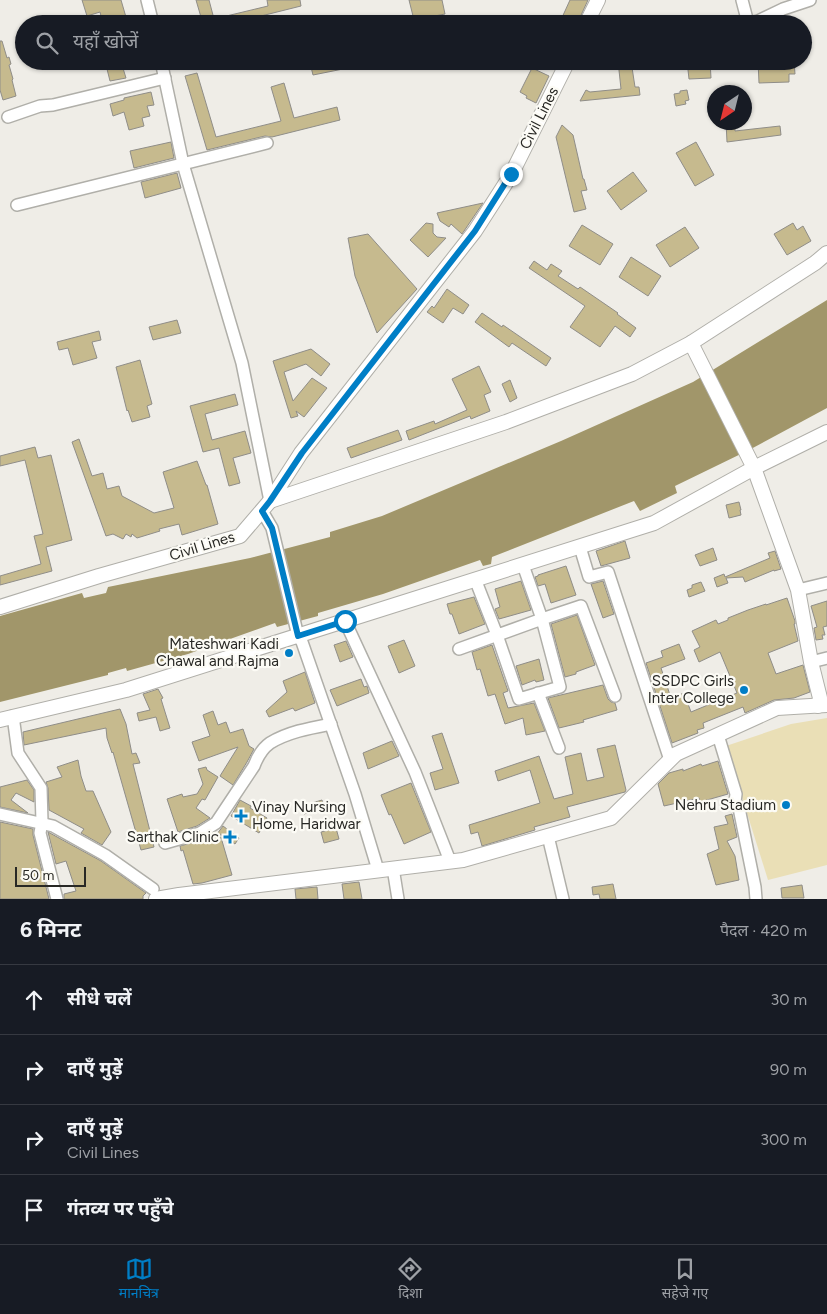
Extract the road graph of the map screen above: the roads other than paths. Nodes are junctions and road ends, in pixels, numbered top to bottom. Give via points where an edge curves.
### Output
1 (147, 0) edge
2 (598, 0) edge
3 (742, 0) edge
4 (810, 0) edge
5 (151, 15) edge
6 (590, 15) edge
7 (745, 15) edge
8 (770, 15) edge
9 (163, 70) edge
10 (563, 70) edge
11 (165, 78) junction
12 (8, 117) dead end
13 (267, 143) dead end
14 (183, 164) junction
15 (17, 205) dead end
16 (827, 254) edge
17 (691, 343) junction
18 (827, 432) edge
19 (754, 468) junction
20 (266, 506) junction
21 (580, 547) junction
22 (523, 565) junction
23 (827, 583) edge
24 (477, 584) dead end
25 (798, 590) junction
26 (0, 607) edge
27 (542, 619) junction
28 (345, 621) junction
29 (298, 632) junction
30 (497, 635) junction
31 (459, 649) dead end
32 (827, 658) edge
33 (811, 662) junction
34 (538, 693) junction
35 (615, 696) dead end
36 (823, 706) edge
37 (7, 718) edge
38 (331, 724) junction
39 (718, 735) junction
40 (559, 748) dead end
41 (670, 760) junction
42 (0, 814) edge
43 (42, 822) junction
44 (548, 836) junction
45 (165, 843) dead end
46 (450, 861) junction
47 (394, 868) junction
48 (378, 870) junction
49 (154, 894) edge
50 (57, 899) edge
51 (398, 899) edge
52 (563, 899) edge
53 (756, 899) edge

1 - 5 street
2 - 6 street
3 - 7 street
4 - 8 street
9 - 11 street
10 - 20 street, Civil Lines via 511,174 475,231 302,453
11 - 12 street via 40,106
11 - 14 street
13 - 14 street
14 - 15 street
14 - 20 street via 242,363
16 - 17 street
17 - 19 street
17 - 20 street via 632,374
18 - 19 street
19 - 21 street via 654,523
19 - 25 street
20 - 26 street, Civil Lines via 240,536
20 - 29 street
21 - 22 street
21 - 41 street via 589,577 608,572
22 - 27 street
22 - 28 street
23 - 25 street
24 - 30 street
25 - 33 street
27 - 30 street
27 - 34 street via 560,686
27 - 35 street via 581,606
28 - 29 street
28 - 46 street via 415,772
29 - 37 street via 126,690
29 - 38 street
30 - 31 street
30 - 34 street via 519,699
32 - 33 street
33 - 36 street
34 - 40 street
36 - 39 street via 777,708
37 - 43 street via 18,753 41,788
38 - 45 street via 300,730 269,744 216,823 200,833
38 - 48 street
39 - 41 street via 676,754
39 - 53 street via 736,794
41 - 44 street via 611,818
42 - 43 street
43 - 49 street via 105,855
43 - 50 street via 40,833
44 - 46 street
44 - 52 street
46 - 47 street
47 - 48 street
47 - 51 street
48 - 49 street via 188,893

